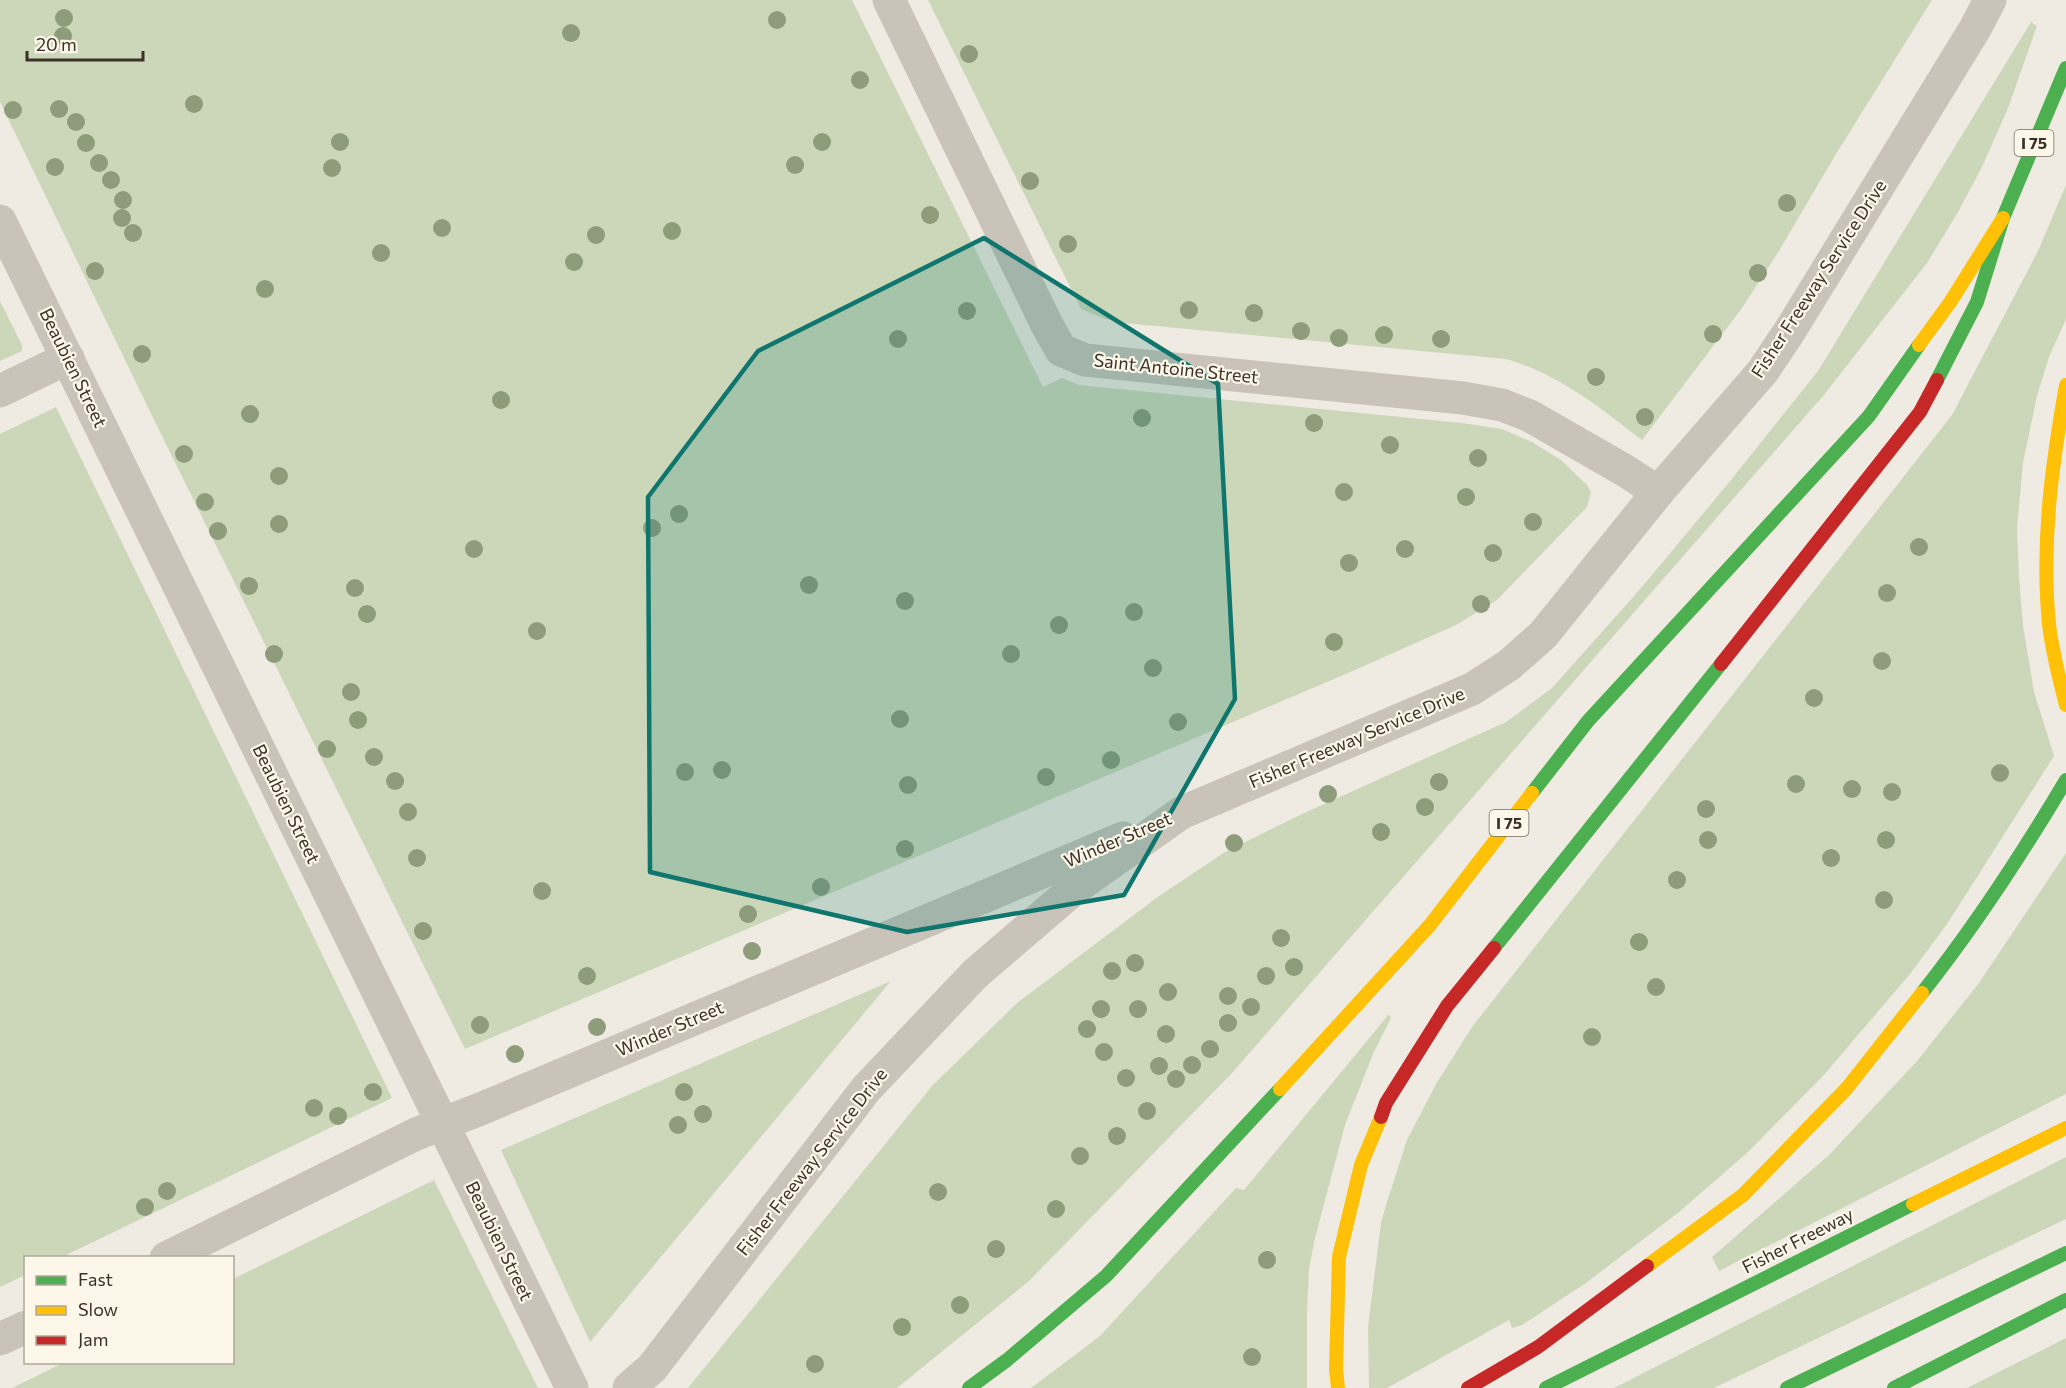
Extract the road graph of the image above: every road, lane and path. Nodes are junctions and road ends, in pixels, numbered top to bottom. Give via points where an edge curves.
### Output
1 (889, 0) edge
2 (1990, 0) edge
3 (2066, 68) edge
4 (2003, 218) junction
5 (0, 221) edge
6 (68, 358) junction
7 (2066, 385) edge
8 (0, 391) edge
9 (1658, 492) junction
10 (2066, 705) edge
11 (2066, 780) edge
12 (1181, 813) junction
13 (442, 1125) junction
14 (2066, 1128) edge
15 (2066, 1253) edge
16 (168, 1256) edge
17 (2066, 1300) edge
18 (24, 1328) edge
19 (0, 1339) edge
20 (572, 1388) edge
21 (629, 1388) edge
22 (969, 1388) edge
23 (1338, 1388) edge
24 (1468, 1388) edge
25 (1546, 1388) edge
26 (1787, 1388) edge
27 (1894, 1388) edge

1 - 9 street, Saint Antoine Street via 1061,350 1085,360 1502,405 1530,416
2 - 9 street, Fisher Freeway Service Drive via 1763,370
3 - 4 highway, I 75
4 - 22 highway, I 75 via 1951,301 1869,416 1588,721 1430,925 1106,1276
4 - 23 highway via 1977,302 1920,412 1447,1006 1386,1103 1360,1165 1339,1257
5 - 6 street, Beaubien Street
6 - 8 street
6 - 13 street, Beaubien Street
7 - 10 highway via 2046,515 2048,625 2055,672
9 - 12 street, Fisher Freeway Service Drive via 1543,635 1509,665 1472,689
11 - 24 highway via 2033,836 1953,952 1847,1088 1743,1195 1538,1347
12 - 13 street, Winder Street
12 - 21 street, Fisher Freeway Service Drive via 1074,889 975,974 866,1089 652,1368
13 - 16 street, Winder Street via 416,1134
13 - 20 street, Beaubien Street
14 - 25 highway, Fisher Freeway
15 - 26 highway
17 - 27 highway
18 - 19 street

